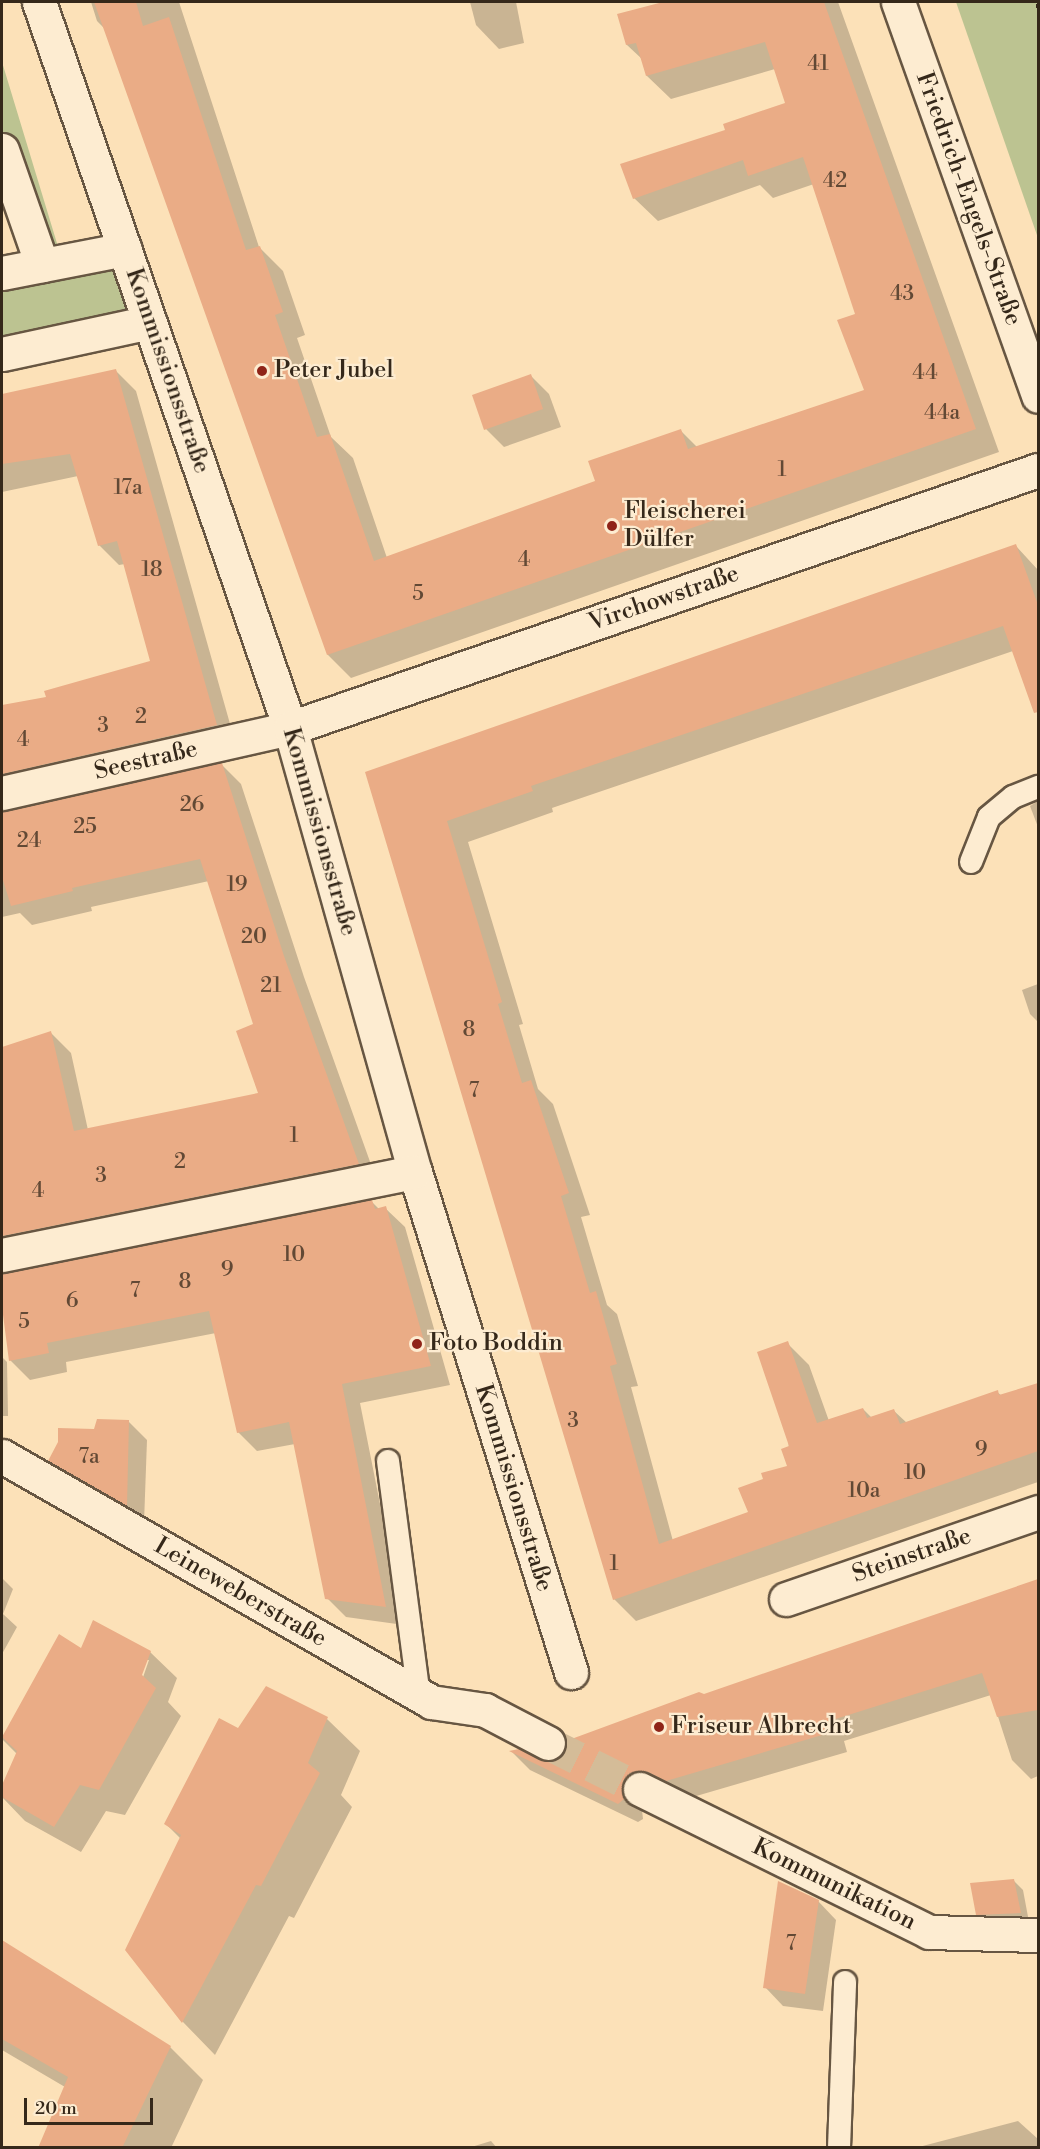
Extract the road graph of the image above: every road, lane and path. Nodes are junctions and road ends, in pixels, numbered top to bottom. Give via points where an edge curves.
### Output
1 (39, 2) edge
2 (898, 2) edge
3 (2, 150) edge
4 (125, 249) junction
5 (42, 265) junction
6 (2, 273) edge
7 (150, 322) junction
8 (2, 354) edge
9 (1038, 396) edge
10 (1038, 470) edge
11 (290, 728) junction
12 (1038, 787) edge
13 (2, 793) edge
14 (971, 862) dead end
15 (415, 1172) junction
16 (2, 1255) edge
17 (2, 1456) edge
18 (388, 1461) dead end
19 (1038, 1512) edge
20 (786, 1599) dead end
21 (571, 1672) dead end
22 (419, 1696) junction
23 (548, 1743) tunnel mouth
24 (640, 1789) tunnel mouth
25 (1038, 1935) edge
26 (845, 1982) dead end
27 (839, 2148) edge

1 - 4 street, Kommissionsstraße
2 - 9 street, Friedrich-Engels-Straße
3 - 5 street
4 - 5 street
4 - 7 street, Kommissionsstraße
5 - 6 street
7 - 8 street
7 - 11 street, Kommissionsstraße
10 - 11 street, Virchowstraße
11 - 13 street, Seestraße
11 - 15 street, Kommissionsstraße
12 - 14 lane via 1013,797 989,817
15 - 16 street
15 - 21 street, Kommissionsstraße
17 - 22 street, Leineweberstraße
18 - 22 lane
19 - 20 street, Steinstraße
22 - 23 street, Leineweberstraße via 431,1702 485,1710
24 - 25 street, Kommunikation via 929,1932
26 - 27 lane

